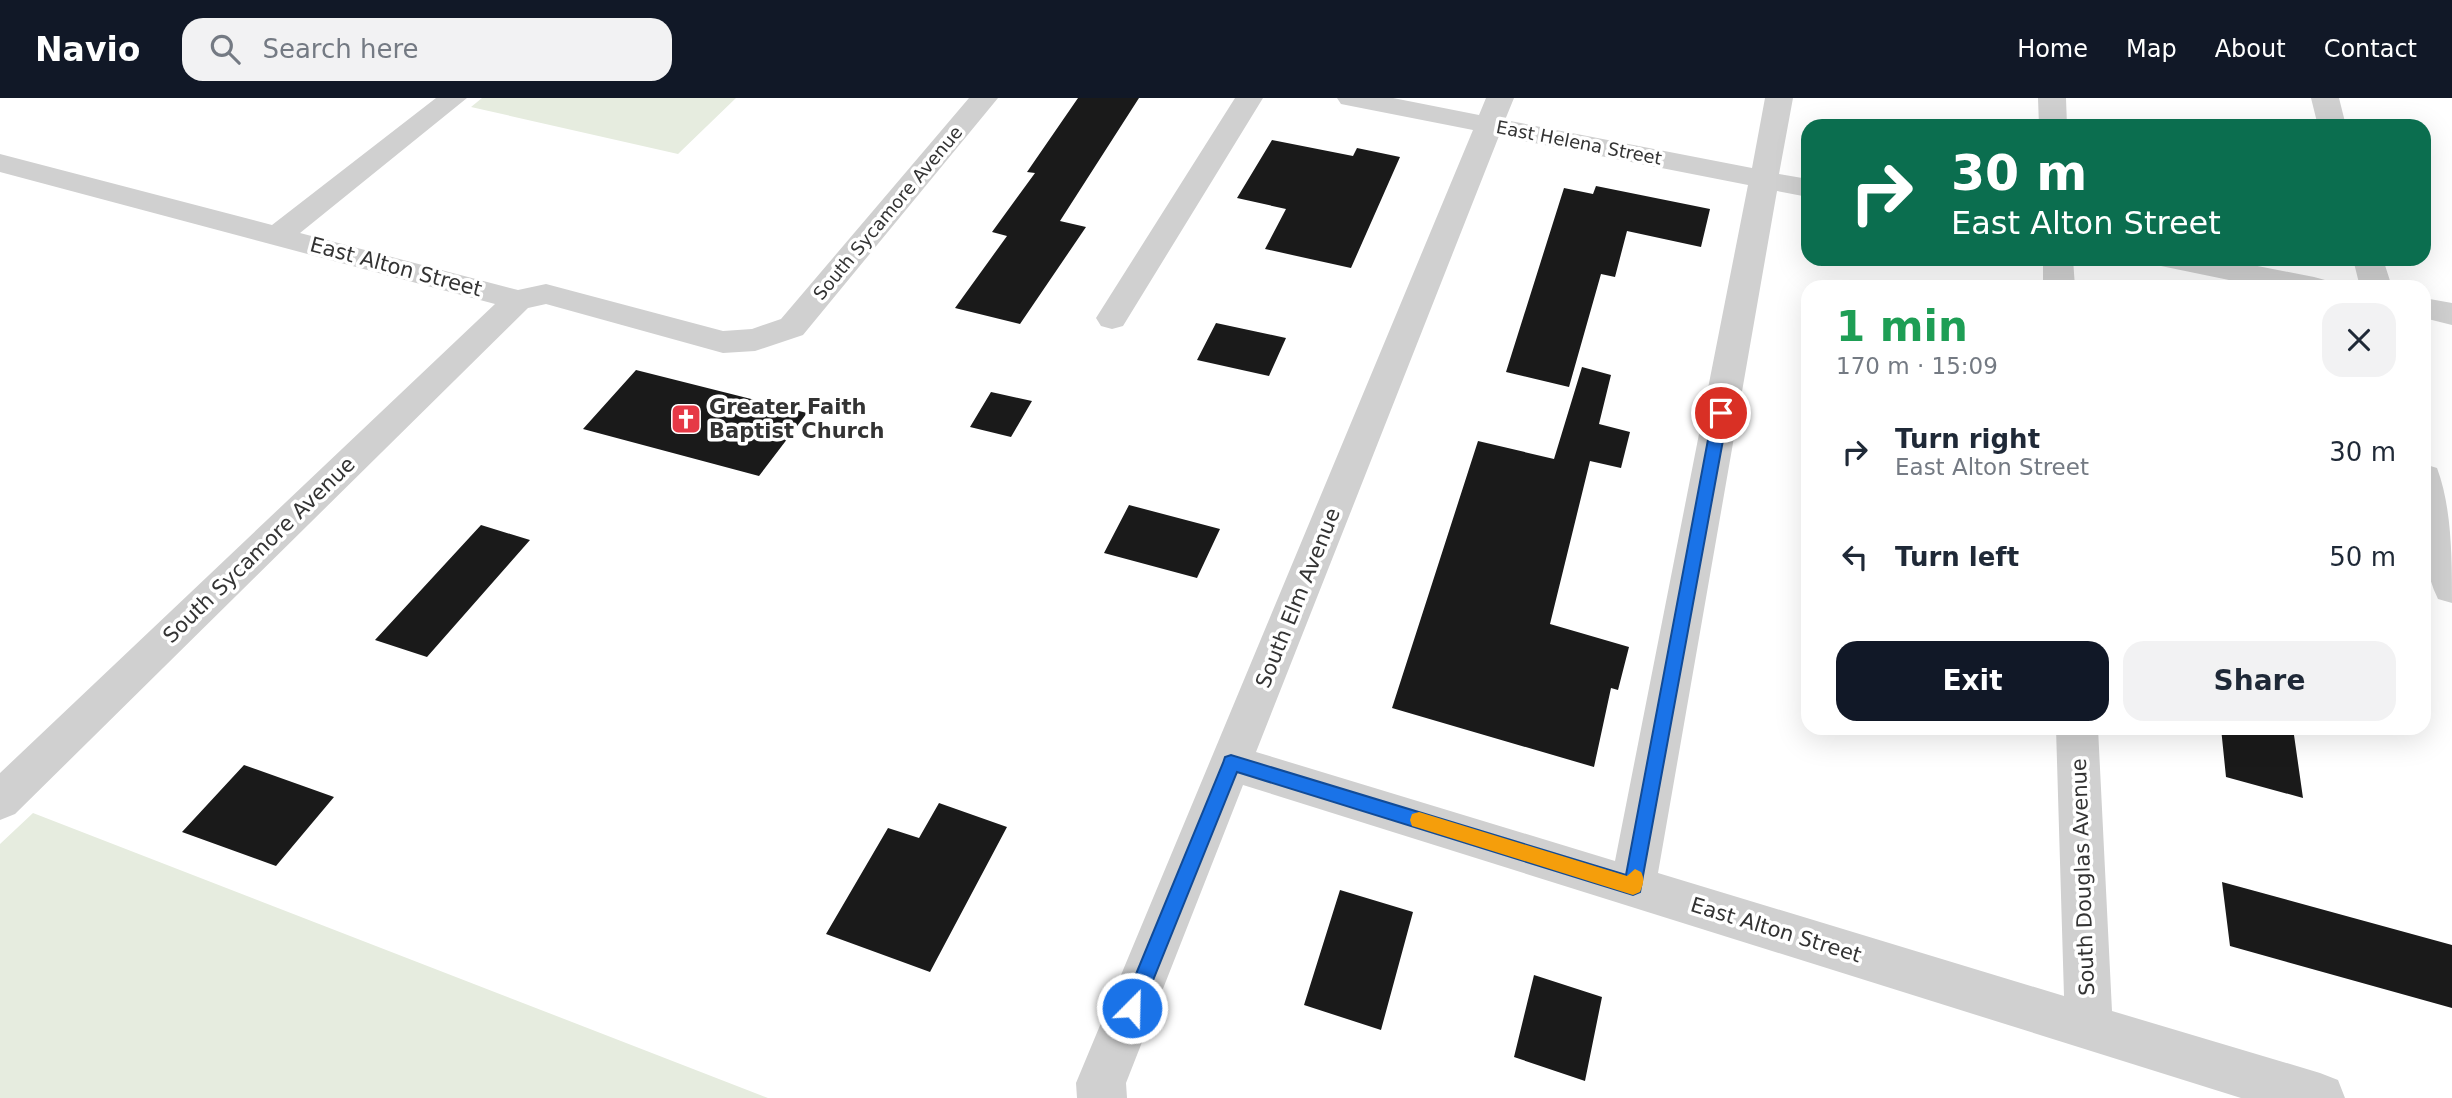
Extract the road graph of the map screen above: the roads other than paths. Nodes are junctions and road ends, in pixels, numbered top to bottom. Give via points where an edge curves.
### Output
1 (453, 98) edge
2 (984, 98) edge
3 (1249, 98) edge
4 (1351, 98) edge
5 (1779, 98) edge
6 (2052, 98) edge
7 (2325, 98) edge
8 (1494, 112) edge
9 (2053, 119) edge
10 (2330, 119) edge
11 (0, 163) edge
12 (1764, 179) junction
13 (1801, 187) edge
14 (277, 236) junction
15 (2208, 266) edge
16 (2279, 280) edge
17 (518, 300) junction
18 (2431, 310) edge
19 (2452, 314) edge
20 (1112, 318) dead end
21 (792, 327) joint
22 (2431, 505) edge
23 (2452, 588) edge
24 (2077, 735) edge
25 (1231, 763) junction
26 (0, 801) edge
27 (1633, 886) junction
28 (2089, 1026) junction
29 (1102, 1098) edge
30 (2320, 1098) edge

1 - 14 street
2 - 21 street, South Sycamore Avenue
3 - 20 street
4 - 8 street, East Helena Street
5 - 12 street
6 - 9 street
7 - 10 street
8 - 12 street, East Helena Street
8 - 25 street, South Elm Avenue
11 - 14 street, East Alton Street
12 - 13 street, East Helena Street
12 - 27 street
14 - 17 street, East Alton Street
15 - 16 street
17 - 21 street, East Alton Street via 546,294 723,342 755,340
17 - 26 street, South Sycamore Avenue
18 - 19 street
22 - 23 street
24 - 28 street, South Douglas Avenue
25 - 27 street, East Alton Street
25 - 29 street, South Elm Avenue via 1101,1083
27 - 28 street, East Alton Street
28 - 30 street, East Alton Street

